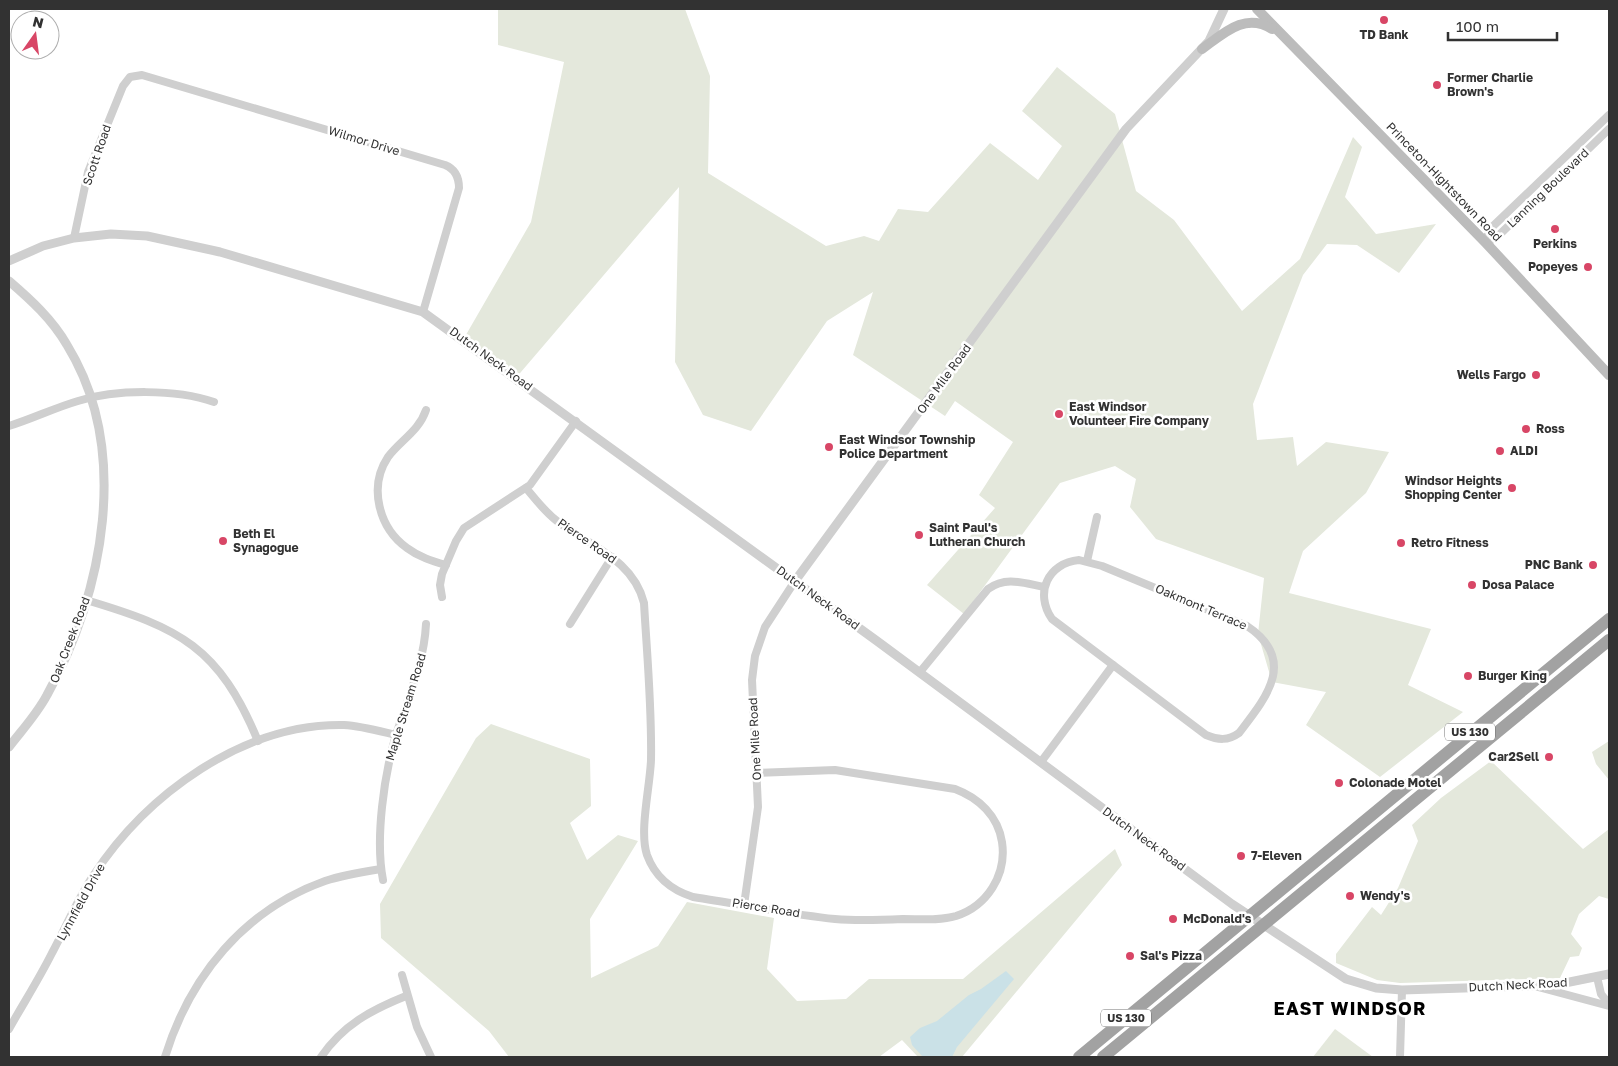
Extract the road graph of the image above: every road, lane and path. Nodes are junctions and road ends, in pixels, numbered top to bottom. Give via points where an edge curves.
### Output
1 (1224, 9) edge
2 (1257, 9) edge
3 (1283, 36) junction
4 (1202, 49) junction
5 (130, 77) joint
6 (1609, 115) edge
7 (1609, 129) edge
8 (74, 238) junction
9 (1486, 243) junction
10 (9, 261) edge
11 (9, 281) edge
12 (423, 312) junction
13 (1609, 376) edge
14 (92, 397) junction
15 (214, 402) dead end
16 (426, 410) dead end
17 (576, 421) junction
18 (9, 426) edge
19 (526, 488) junction
20 (1097, 517) dead end
21 (612, 557) junction
22 (1086, 561) junction
23 (446, 565) junction
24 (795, 581) junction
25 (1044, 587) junction
26 (442, 597) dead end
27 (86, 600) junction
28 (1609, 619) edge
29 (426, 624) dead end
30 (570, 624) dead end
31 (1609, 640) edge
32 (1578, 644) junction
33 (1113, 665) junction
34 (1576, 667) junction
35 (920, 672) junction
36 (1510, 700) junction
37 (1508, 722) junction
38 (396, 735) junction
39 (258, 742) junction
40 (9, 747) edge
41 (1041, 762) junction
42 (756, 773) junction
43 (381, 869) junction
44 (383, 880) dead end
45 (744, 905) junction
46 (1250, 915) junction
47 (1264, 924) junction
48 (1609, 974) edge
49 (402, 975) dead end
50 (1596, 977) junction
51 (1534, 986) junction
52 (1402, 990) junction
53 (406, 996) junction
54 (1609, 1005) edge
55 (9, 1029) edge
56 (166, 1057) edge
57 (321, 1057) edge
58 (431, 1057) edge
59 (1078, 1057) edge
60 (1103, 1057) edge
61 (1400, 1057) edge

1 - 4 street, One Mile Road via 1215,31
2 - 3 main road, Princeton-Hightstown Road
3 - 4 main road via 1262,24 1246,22 1230,28
3 - 9 main road, Princeton-Hightstown Road
4 - 24 street, One Mile Road via 1126,129
5 - 8 street, Scott Road via 123,86 88,172
5 - 12 street, Wilmor Drive via 142,75 445,165 454,171 460,188
6 - 9 street, Lanning Boulevard via 1489,230
7 - 9 street, Lanning Boulevard via 1497,238
8 - 10 street, Dutch Neck Road via 43,246
8 - 12 street, Dutch Neck Road via 129,234 172,240 277,267
9 - 13 main road, Princeton-Hightstown Road
11 - 14 street, Oak Creek Road via 59,332 77,361
12 - 17 street, Dutch Neck Road
14 - 15 street via 161,394
14 - 18 street
14 - 27 street, Oak Creek Road via 102,440 104,482 96,562
16 - 23 street via 418,428 398,446 383,466 378,501 387,526 401,543 421,556
17 - 19 street via 536,480
17 - 24 street, Dutch Neck Road
19 - 21 street, Pierce Road via 558,522
19 - 23 street via 464,528
20 - 22 street
21 - 30 street
21 - 45 street, Pierce Road via 634,577 644,603 651,757 644,832 647,853 656,873 678,891 693,897
22 - 25 street via 1072,561 1057,567
22 - 33 street, Oakmont Terrace via 1247,626 1263,639 1274,667 1268,693 1239,733 1221,739 1206,735
23 - 26 street via 440,585
24 - 35 street, Dutch Neck Road
24 - 42 street, One Mile Road via 765,626 755,656 752,680
25 - 33 street, Oakmont Terrace via 1044,602 1052,618
25 - 35 street via 1013,581 988,589
27 - 39 street via 149,620 178,635 203,654 237,695
27 - 40 street, Oak Creek Road via 51,688
28 - 32 highway, US 130
29 - 38 street, Maple Stream Road via 423,658
31 - 34 highway, US 130
32 - 34 highway
32 - 36 highway, US 130
33 - 41 street
34 - 37 highway, US 130
35 - 41 street, Dutch Neck Road
36 - 37 highway via 1506,711
36 - 46 highway, US 130
37 - 47 highway, US 130
38 - 39 street, Lynnfield Drive via 359,727 328,726
38 - 43 street, Maple Stream Road via 382,801
39 - 55 street, Lynnfield Drive via 215,762 178,786 116,844 80,898
41 - 46 street, Dutch Neck Road
42 - 45 street, One Mile Road via 757,824
42 - 45 street, Pierce Road via 835,770 954,788 981,803 993,818 1001,838 1003,859 990,892 974,908 954,917 855,920
43 - 44 street, Maple Stream Road
43 - 56 street via 326,881 292,895 237,935 211,964 188,1001
46 - 47 street, Dutch Neck Road
46 - 59 highway, US 130
47 - 52 street, Dutch Neck Road via 1346,979 1376,988
47 - 60 highway, US 130
48 - 50 street, Dutch Neck Road
49 - 53 street
50 - 51 street, Dutch Neck Road
50 - 54 street via 1601,994
51 - 52 street, Dutch Neck Road
51 - 54 street
52 - 61 street
53 - 57 street via 372,1010 349,1025
53 - 58 street

